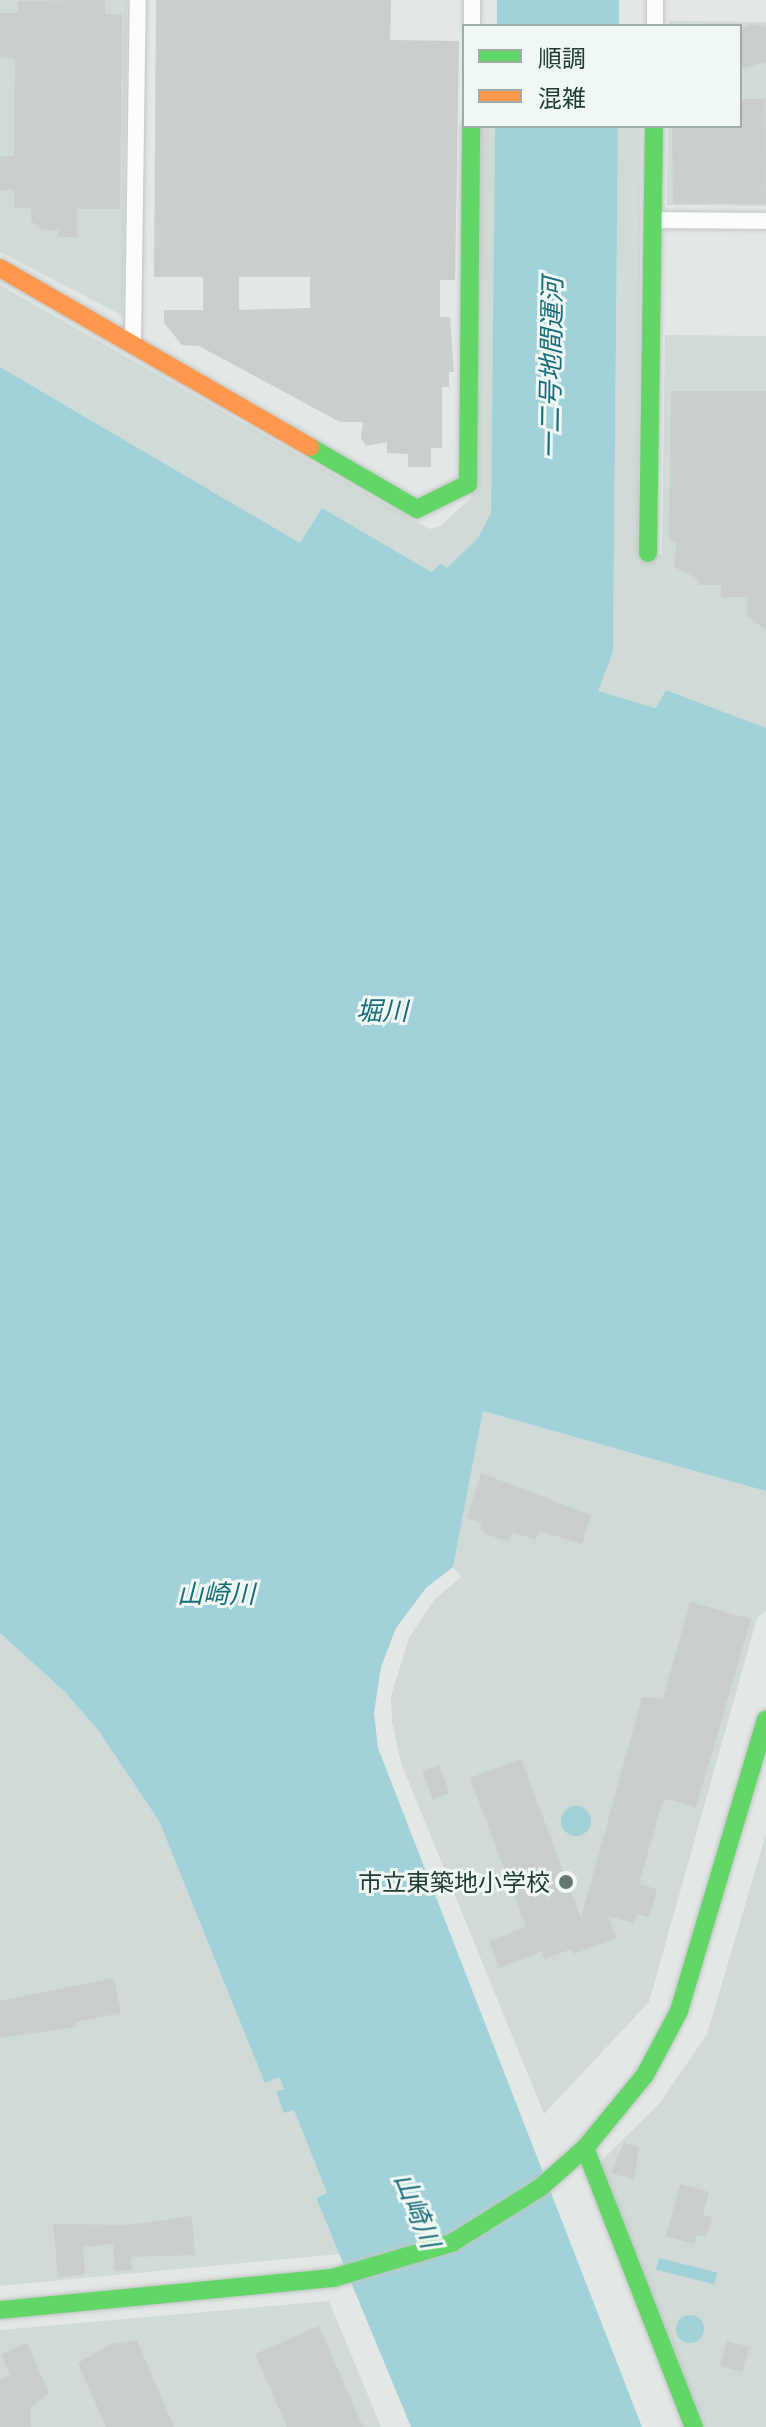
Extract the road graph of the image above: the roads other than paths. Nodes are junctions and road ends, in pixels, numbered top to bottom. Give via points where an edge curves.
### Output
1 (138, 0) edge
2 (472, 0) edge
3 (655, 0) edge
4 (472, 24) edge
5 (655, 24) edge
6 (471, 128) edge
7 (654, 128) edge
8 (653, 220) junction
9 (766, 221) edge
10 (0, 268) edge
11 (133, 341) junction
12 (648, 553) dead end
13 (766, 1720) edge
14 (585, 2148) junction
15 (0, 2310) edge
16 (694, 2427) edge

1 - 11 street
2 - 4 street
3 - 5 street
6 - 11 street via 468,484 417,509
7 - 8 street
8 - 9 street
8 - 12 street
10 - 11 street
13 - 14 street via 679,2011 645,2075
14 - 15 street via 511,2208 452,2243 333,2278
14 - 16 street

